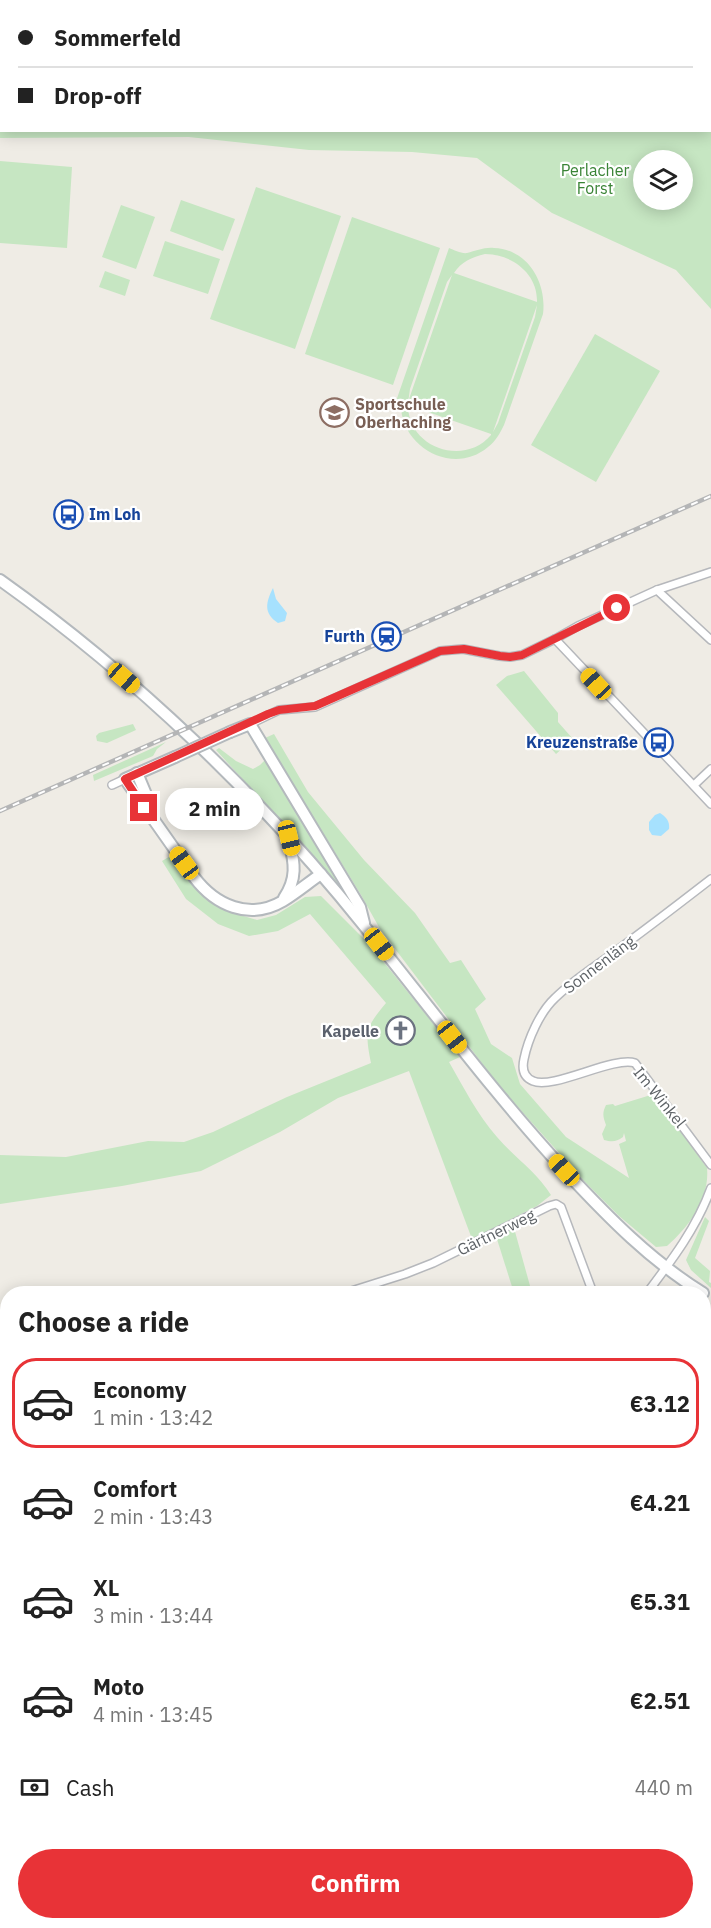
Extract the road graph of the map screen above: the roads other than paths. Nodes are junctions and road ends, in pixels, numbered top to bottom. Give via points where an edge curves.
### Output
1 (711, 572) edge
2 (0, 580) edge
3 (657, 590) junction
4 (555, 639) junction
5 (711, 640) edge
6 (250, 724) junction
7 (711, 769) edge
8 (137, 773) junction
9 (125, 779) junction
10 (112, 784) dead end
11 (694, 785) junction
12 (711, 804) edge
13 (153, 816) junction
14 (289, 838) junction
15 (321, 874) junction
16 (711, 879) edge
17 (281, 902) junction
18 (364, 926) junction
19 (525, 1076) joint
20 (711, 1165) edge
21 (711, 1188) edge
22 (667, 1267) junction
23 (372, 1286) edge
24 (590, 1286) edge
25 (652, 1286) edge
26 (693, 1286) edge

1 - 3 street
2 - 14 main road via 158,709
3 - 4 street
3 - 5 street
4 - 6 street via 510,657 464,649 440,651 315,706 279,710
4 - 11 street
6 - 8 main road, bridge
6 - 18 main road via 360,907
7 - 11 street
8 - 9 main road
8 - 13 main road
9 - 10 street
9 - 13 main road
11 - 12 street
13 - 17 main road via 203,890 214,899 241,909 260,909
14 - 15 main road
14 - 17 main road via 294,878
15 - 17 main road
15 - 18 main road
16 - 19 street, Sonnenläng via 553,999 524,1056
18 - 22 main road via 541,1144 613,1222
19 - 20 street, Im Winkel via 544,1083 631,1062
21 - 22 street via 697,1220
22 - 25 street
22 - 26 main road
23 - 24 street, Gärtnerweg via 433,1263 556,1204 561,1207

